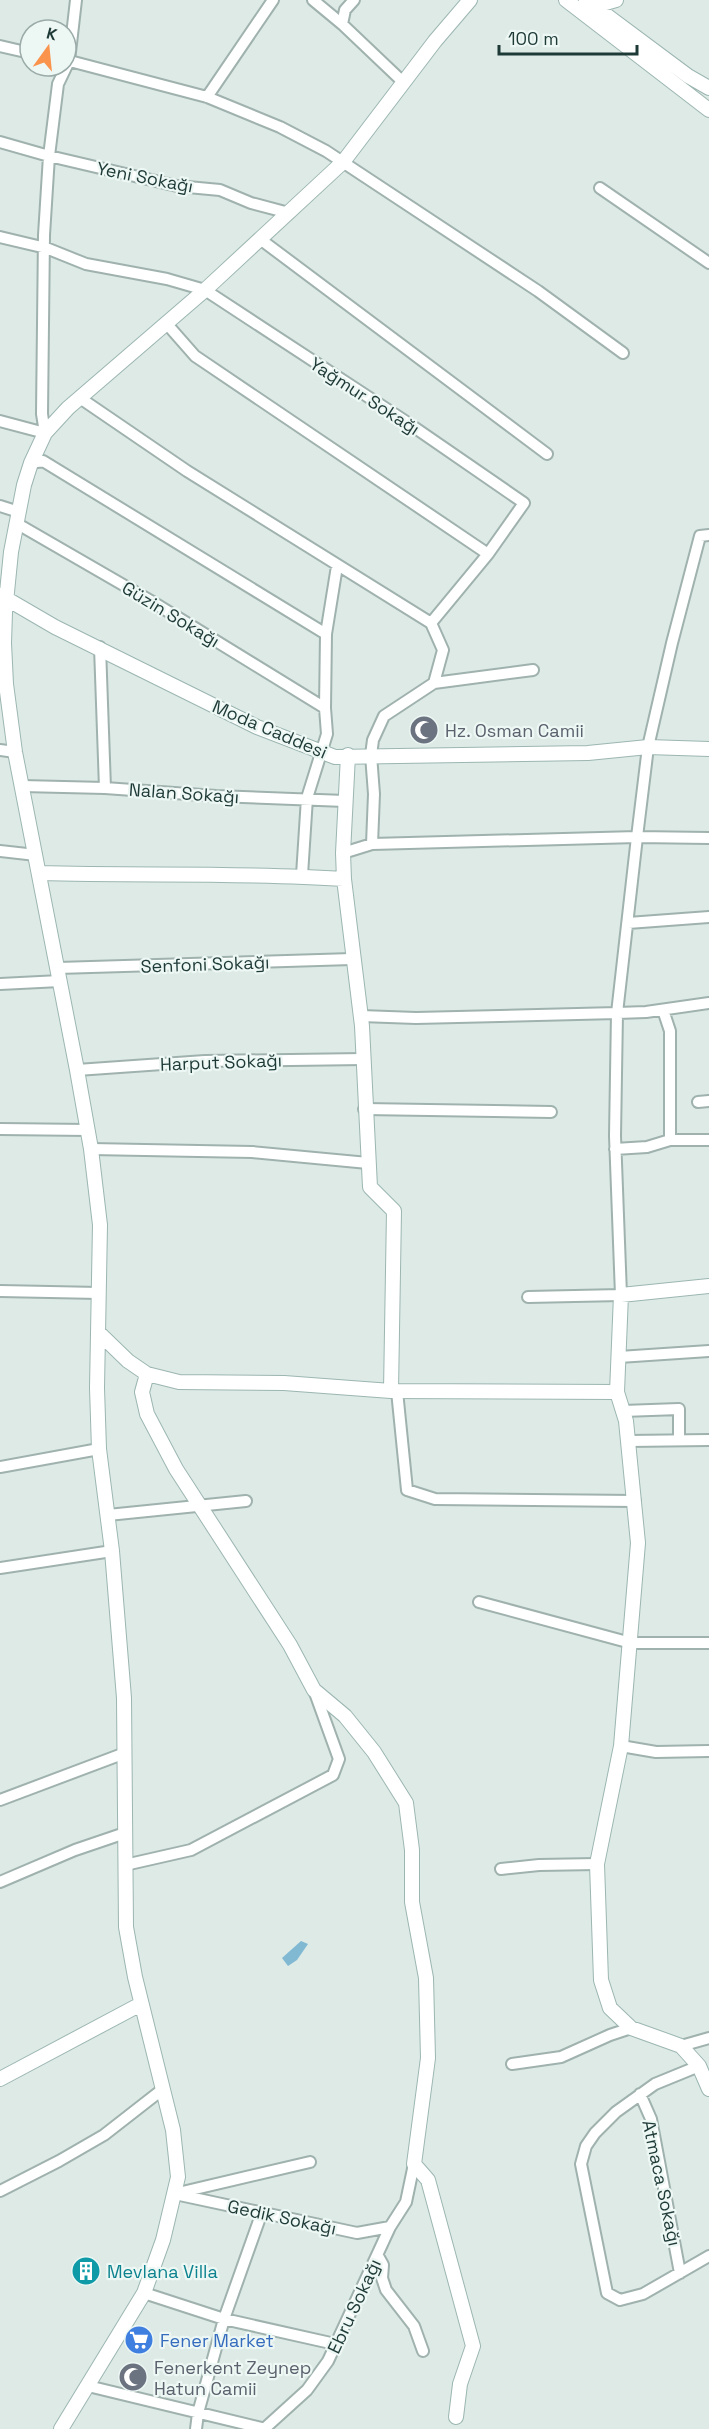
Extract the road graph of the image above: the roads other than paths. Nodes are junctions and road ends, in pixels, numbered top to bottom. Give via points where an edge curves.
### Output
1 (76, 0) edge
2 (273, 0) edge
3 (313, 0) edge
4 (354, 0) edge
5 (566, 0) edge
6 (616, 0) edge
7 (470, 2) edge
8 (590, 3) edge
9 (73, 18) edge
10 (342, 24) junction
11 (0, 46) edge
12 (18, 50) edge
13 (78, 64) edge
14 (60, 78) edge
15 (403, 82) junction
16 (709, 88) edge
17 (207, 97) junction
18 (709, 110) edge
19 (0, 142) edge
20 (49, 156) junction
21 (343, 162) junction
22 (600, 188) dead end
23 (288, 213) junction
24 (0, 237) edge
25 (260, 239) junction
26 (46, 248) junction
27 (709, 263) edge
28 (205, 290) junction
29 (166, 323) junction
30 (623, 353) dead end
31 (80, 398) junction
32 (0, 421) edge
33 (45, 433) junction
34 (547, 453) dead end
35 (31, 463) junction
36 (0, 506) edge
37 (17, 518) junction
38 (709, 535) edge
39 (488, 554) junction
40 (337, 566) junction
41 (3, 596) edge
42 (431, 623) junction
43 (326, 633) junction
44 (100, 647) junction
45 (533, 670) dead end
46 (434, 683) junction
47 (325, 708) junction
48 (648, 747) junction
49 (709, 749) edge
50 (0, 750) edge
51 (15, 752) junction
52 (321, 753) junction
53 (348, 755) junction
54 (371, 755) junction
55 (22, 786) junction
56 (105, 788) junction
57 (308, 798) junction
58 (345, 801) junction
59 (637, 837) junction
60 (709, 838) edge
61 (372, 844) junction
62 (0, 851) edge
63 (343, 853) junction
64 (36, 855) junction
65 (40, 873) junction
66 (302, 875) junction
67 (344, 879) junction
68 (709, 917) edge
69 (628, 924) junction
70 (352, 959) junction
71 (59, 975) junction
72 (0, 984) edge
73 (709, 1003) edge
74 (663, 1010) junction
75 (616, 1013) junction
76 (361, 1016) junction
77 (364, 1059) junction
78 (77, 1070) junction
79 (364, 1109) junction
80 (551, 1112) dead end
81 (0, 1129) edge
82 (88, 1130) junction
83 (670, 1140) junction
84 (709, 1140) edge
85 (91, 1149) junction
86 (615, 1149) junction
87 (368, 1163) junction
88 (709, 1286) edge
89 (0, 1291) edge
90 (99, 1293) junction
91 (621, 1295) junction
92 (528, 1297) dead end
93 (98, 1332) junction
94 (709, 1351) edge
95 (619, 1357) junction
96 (147, 1374) junction
97 (394, 1391) junction
98 (617, 1392) junction
99 (623, 1411) junction
100 (680, 1440) junction
101 (709, 1440) edge
102 (628, 1441) junction
103 (99, 1449) junction
104 (0, 1467) edge
105 (246, 1501) dead end
106 (635, 1502) junction
107 (199, 1504) junction
108 (108, 1515) junction
109 (112, 1551) junction
110 (0, 1568) edge
111 (479, 1602) dead end
112 (709, 1642) edge
113 (631, 1643) junction
114 (314, 1690) junction
115 (621, 1746) junction
116 (709, 1751) edge
117 (125, 1752) junction
118 (0, 1800) edge
119 (125, 1833) junction
120 (597, 1864) junction
121 (125, 1865) junction
122 (501, 1869) dead end
123 (0, 1882) edge
124 (141, 2004) junction
125 (631, 2028) junction
126 (709, 2038) edge
127 (681, 2046) junction
128 (512, 2064) dead end
129 (699, 2066) junction
130 (0, 2079) edge
131 (163, 2089) junction
132 (709, 2089) edge
133 (640, 2094) junction
134 (310, 2162) dead end
135 (414, 2164) junction
136 (0, 2191) edge
137 (175, 2194) junction
138 (262, 2212) junction
139 (390, 2227) junction
140 (378, 2256) junction
141 (709, 2256) edge
142 (680, 2273) junction
143 (144, 2293) junction
144 (224, 2319) junction
145 (335, 2344) junction
146 (423, 2351) dead end
147 (88, 2386) junction
148 (198, 2413) junction
149 (456, 2417) dead end
150 (61, 2429) edge
151 (196, 2429) edge
152 (265, 2429) edge

1 - 9 street
2 - 17 street
3 - 10 street
4 - 10 street via 345,10
5 - 18 street
6 - 8 street
7 - 15 street
8 - 16 street
10 - 15 street
11 - 12 street
13 - 17 street
14 - 20 street
15 - 21 street
17 - 21 street via 280,128
19 - 20 street, Yeni Sokağı
20 - 23 street, Yeni Sokağı via 177,186 220,190
20 - 26 street
21 - 23 street
21 - 30 street via 538,291
22 - 27 street
23 - 25 street
24 - 26 street, Yağmur Sokağı
25 - 28 street
25 - 34 street
26 - 28 street, Yağmur Sokağı via 86,264
26 - 33 street via 42,414
28 - 29 street
28 - 39 street, Yağmur Sokağı via 524,503
29 - 31 street
29 - 39 street via 195,356
31 - 33 street
31 - 40 street
32 - 33 street
33 - 35 street
35 - 37 street
35 - 43 street via 43,461
36 - 37 street, Güzin Sokağı
37 - 41 street
37 - 47 street, Güzin Sokağı
38 - 48 street via 700,536
39 - 42 street
40 - 42 street
40 - 43 street
41 - 44 street, Moda Caddesi via 55,627
41 - 51 street
42 - 46 street via 443,650
43 - 47 street
44 - 52 street, Moda Caddesi via 257,727
44 - 56 street
45 - 46 street
46 - 54 street via 384,716
47 - 52 street via 327,734
48 - 49 street, Moda Caddesi
48 - 54 street, Moda Caddesi via 588,753
48 - 59 street
50 - 51 street
51 - 55 street
52 - 53 street, Moda Caddesi
52 - 57 street
53 - 54 street, Moda Caddesi
53 - 58 street
54 - 61 street
55 - 56 street, Nalan Sokağı
55 - 64 street
56 - 57 street, Nalan Sokağı
57 - 58 street, Nalan Sokağı
57 - 66 street
58 - 63 street
59 - 60 street
59 - 61 street
59 - 69 street
61 - 63 street
62 - 64 street
63 - 67 street
64 - 65 street
65 - 66 street
65 - 71 street
66 - 67 street
67 - 70 street
68 - 69 street
69 - 75 street
70 - 71 street, Senfoni Sokağı
70 - 76 street
71 - 72 street, Senfoni Sokağı
71 - 78 street
73 - 74 street
74 - 75 street
74 - 83 street via 670,1031
75 - 76 street
75 - 86 street
76 - 77 street
77 - 78 street, Harput Sokağı via 205,1061
77 - 79 street
78 - 82 street
79 - 80 street
79 - 87 street
81 - 82 street
82 - 85 street
83 - 84 street
83 - 86 street via 647,1147
85 - 87 street via 252,1152
85 - 90 street via 100,1225
86 - 91 street
87 - 97 street via 370,1187 393,1211
88 - 91 street
89 - 90 street
90 - 93 street
91 - 92 street
91 - 95 street
93 - 96 street
93 - 103 street
94 - 95 street
95 - 98 street
96 - 97 street via 179,1382 284,1383
96 - 107 street via 142,1392 147,1414
97 - 98 street
97 - 106 street via 407,1490 435,1499
98 - 99 street
99 - 100 street via 679,1409
99 - 102 street
100 - 101 street
100 - 102 street
102 - 106 street
103 - 104 street
103 - 108 street
105 - 107 street
106 - 113 street via 638,1543
107 - 108 street
107 - 114 street via 290,1645
108 - 109 street
109 - 110 street
109 - 117 street
111 - 113 street
112 - 113 street
113 - 115 street
114 - 121 street via 339,1759 333,1775 191,1850
114 - 135 street via 345,1716 374,1752 406,1803 412,1850 412,1902 426,1978 428,2058
115 - 116 street via 656,1752
115 - 120 street
117 - 118 street
117 - 119 street
119 - 121 street
119 - 123 street
120 - 122 street
120 - 125 street via 601,1980 610,2008
121 - 124 street via 126,1927
124 - 130 street
124 - 131 street
125 - 127 street
125 - 128 street via 561,2057
126 - 127 street
127 - 129 street
129 - 132 street
129 - 133 street
131 - 136 street via 105,2135
131 - 137 street via 173,2130
133 - 142 street, Atmaca Sokağı via 651,2119
133 - 142 street via 595,2133 581,2164 607,2293 620,2300 643,2294
134 - 137 street
135 - 139 street, Ebru Sokağı via 406,2202
135 - 149 street via 428,2180 473,2346 460,2384
137 - 138 street, Gedik Sokağı
137 - 143 street
138 - 139 street, Gedik Sokağı via 357,2233
138 - 144 street
139 - 140 street, Ebru Sokağı
140 - 145 street, Ebru Sokağı
140 - 146 street via 386,2290 414,2326
141 - 142 street
143 - 144 street
143 - 147 street
144 - 145 street
144 - 148 street
145 - 152 street, Ebru Sokağı via 307,2390
147 - 148 street
147 - 150 street
148 - 151 street
148 - 152 street

